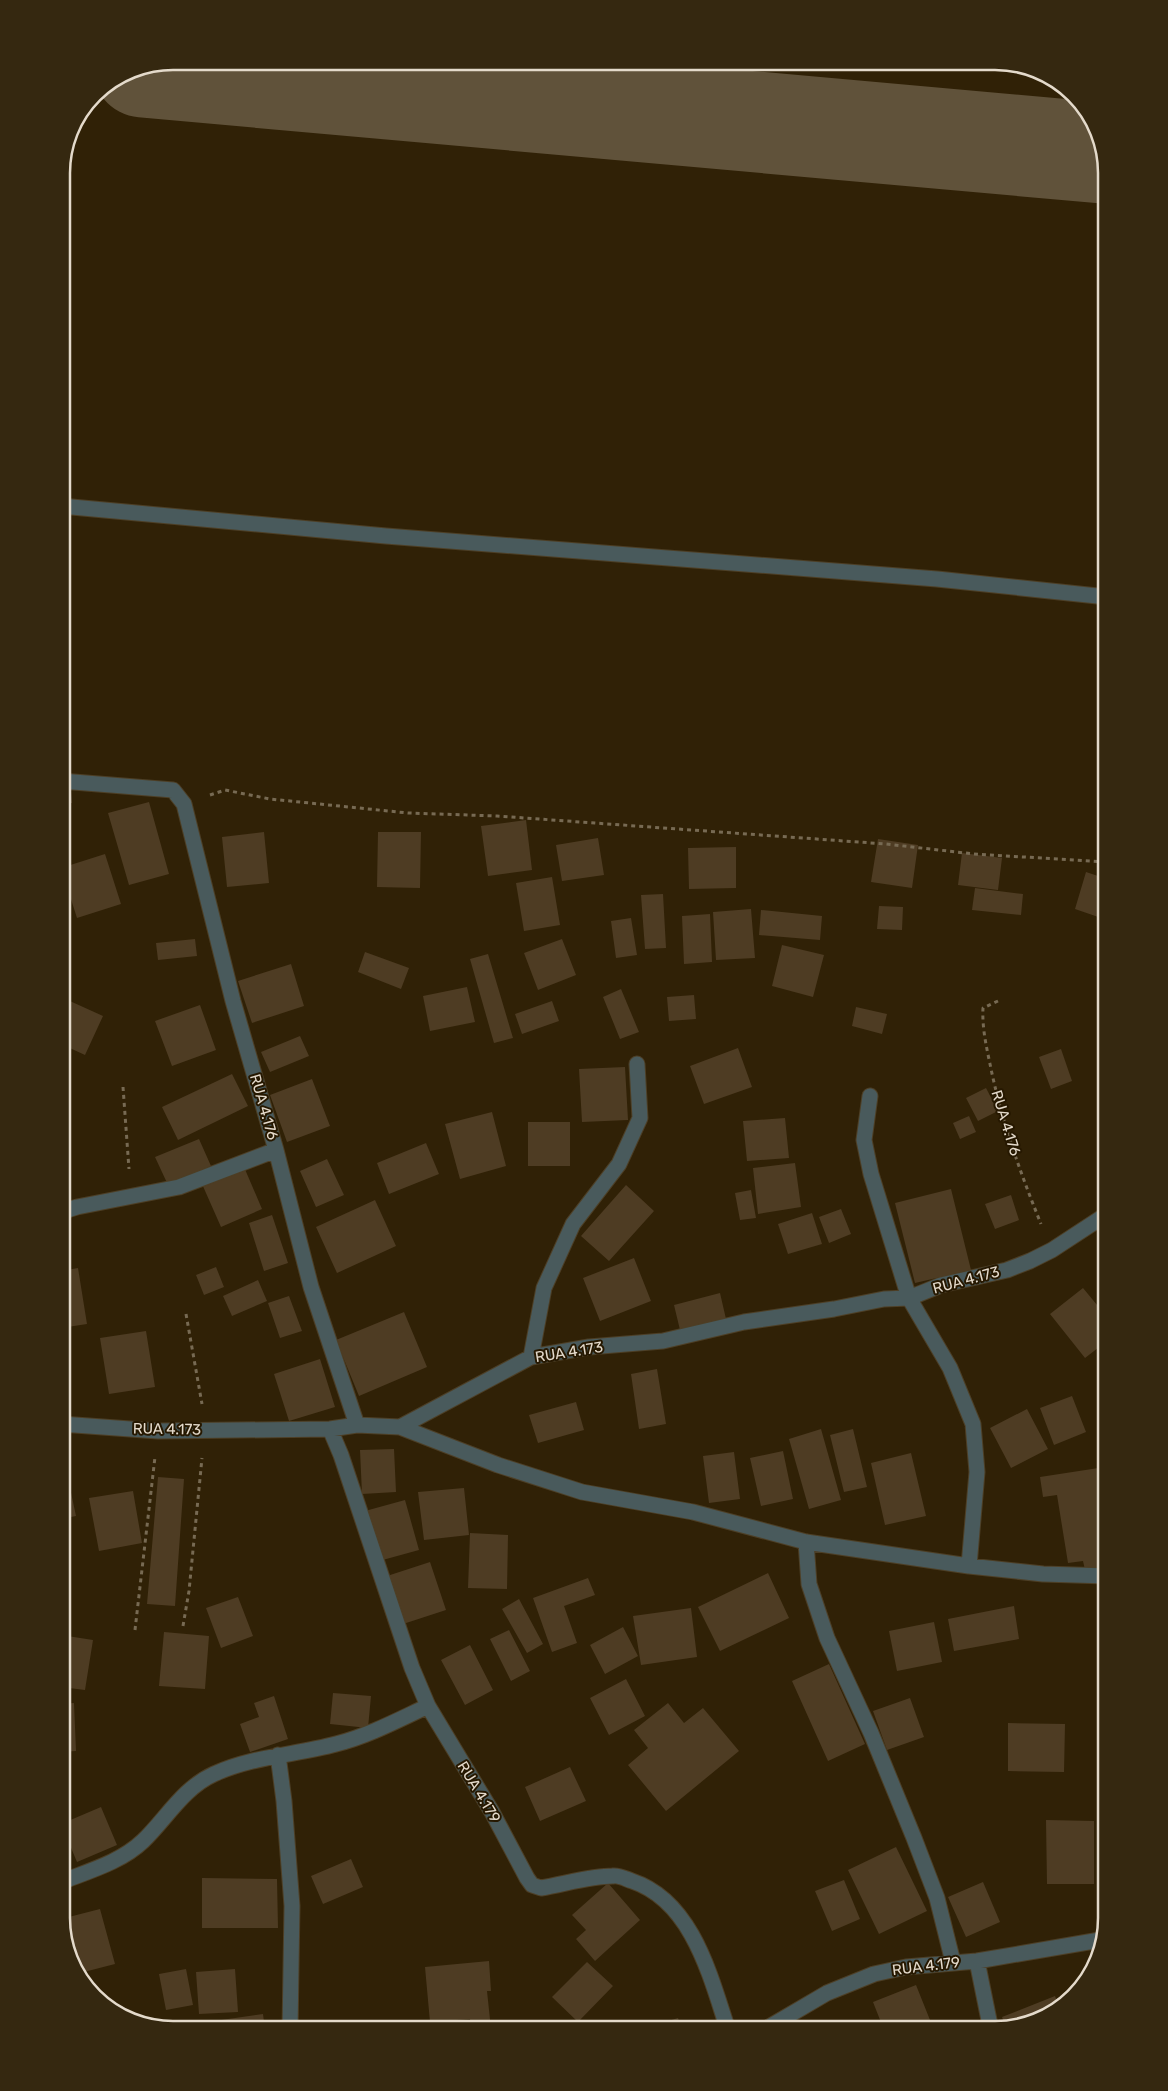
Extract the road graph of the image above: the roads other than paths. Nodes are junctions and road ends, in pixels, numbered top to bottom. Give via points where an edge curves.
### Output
1 (70, 507) edge
2 (1098, 596) edge
3 (70, 782) edge
4 (637, 1064) dead end
5 (870, 1096) dead end
6 (276, 1150) junction
7 (70, 1209) edge
8 (1098, 1220) edge
9 (909, 1298) junction
10 (530, 1357) junction
11 (70, 1425) edge
12 (357, 1426) junction
13 (400, 1427) junction
14 (330, 1429) junction
15 (806, 1542) junction
16 (969, 1566) junction
17 (1098, 1576) edge
18 (428, 1706) junction
19 (278, 1756) junction
20 (70, 1878) edge
21 (1095, 1941) edge
22 (978, 1960) junction
23 (953, 1962) junction
24 (290, 2021) edge
25 (725, 2021) edge
26 (780, 2021) edge
27 (989, 2021) edge

1 - 2 street
3 - 6 street, RUA 4.176 via 173,790 184,804 233,1001
4 - 10 street via 640,1118 619,1164 573,1224 544,1288
5 - 9 street via 864,1140 871,1174
6 - 7 street via 179,1187
6 - 12 street, RUA 4.176 via 311,1287
8 - 9 street, RUA 4.173 via 1052,1250 1007,1270 941,1285
9 - 10 street, RUA 4.173 via 884,1299 744,1322 664,1341 589,1347
9 - 16 street via 950,1368 973,1424 977,1472
10 - 13 street, RUA 4.173
11 - 14 street, RUA 4.173 via 158,1431
12 - 13 street, RUA 4.173
12 - 14 street, RUA 4.173
13 - 15 street via 498,1466 582,1492 693,1512
14 - 18 street, RUA 4.179 via 342,1454 412,1668
15 - 16 street
15 - 23 street via 809,1584 827,1638 914,1838 936,1898
16 - 17 street
18 - 19 street via 336,1744
18 - 25 street, RUA 4.179 via 532,1885 541,1888 615,1875 647,1886 673,1907 690,1930
19 - 20 street via 213,1774 184,1795 142,1842 122,1858
19 - 24 street via 292,1906
21 - 22 street, RUA 4.179
22 - 23 street, RUA 4.179
22 - 27 street
23 - 26 street, RUA 4.179 via 874,1974 845,1984

